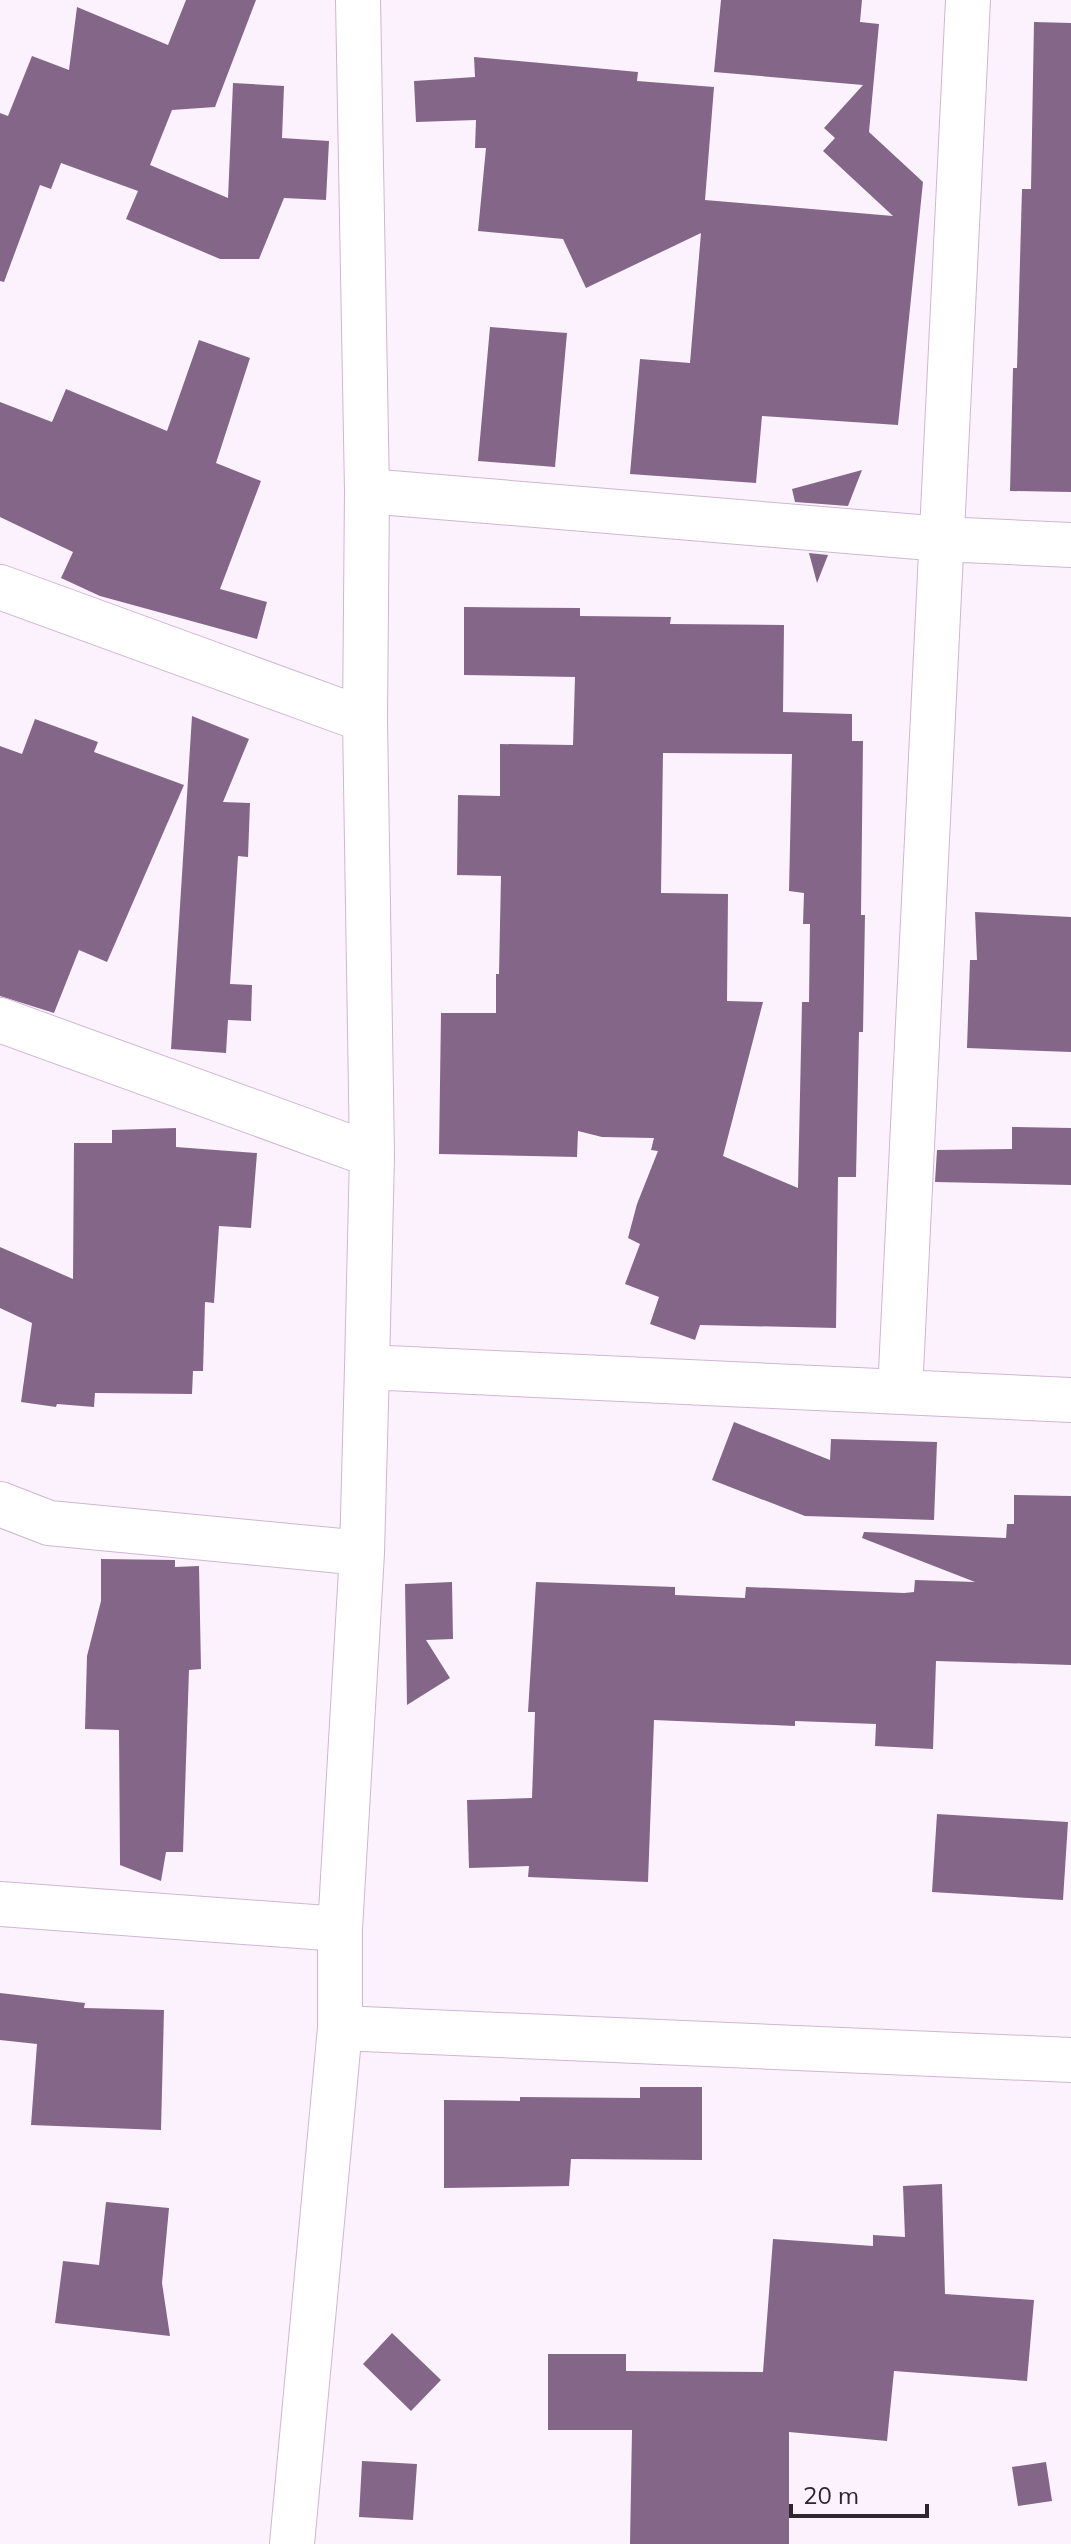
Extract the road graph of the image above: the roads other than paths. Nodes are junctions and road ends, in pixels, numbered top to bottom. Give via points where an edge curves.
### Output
1 (358, 0) edge
2 (968, 0) edge
3 (367, 491) junction
4 (942, 539) junction
5 (1071, 545) edge
6 (0, 587) edge
7 (365, 720) junction
8 (0, 1020) edge
9 (372, 1155) junction
10 (367, 1367) junction
11 (900, 1392) junction
12 (1071, 1400) edge
13 (0, 1504) edge
14 (362, 1553) junction
15 (0, 1904) edge
16 (340, 1929) junction
17 (340, 2028) junction
18 (1071, 2060) edge
19 (292, 2544) edge

1 - 3 street
2 - 4 street
3 - 4 street
3 - 7 street
4 - 5 street
4 - 11 street
6 - 7 street
7 - 9 street
8 - 9 street
9 - 10 street
10 - 11 street
10 - 14 street
11 - 12 street
13 - 14 street via 49,1523
14 - 16 street
15 - 16 street
16 - 17 street
17 - 18 street
17 - 19 street

